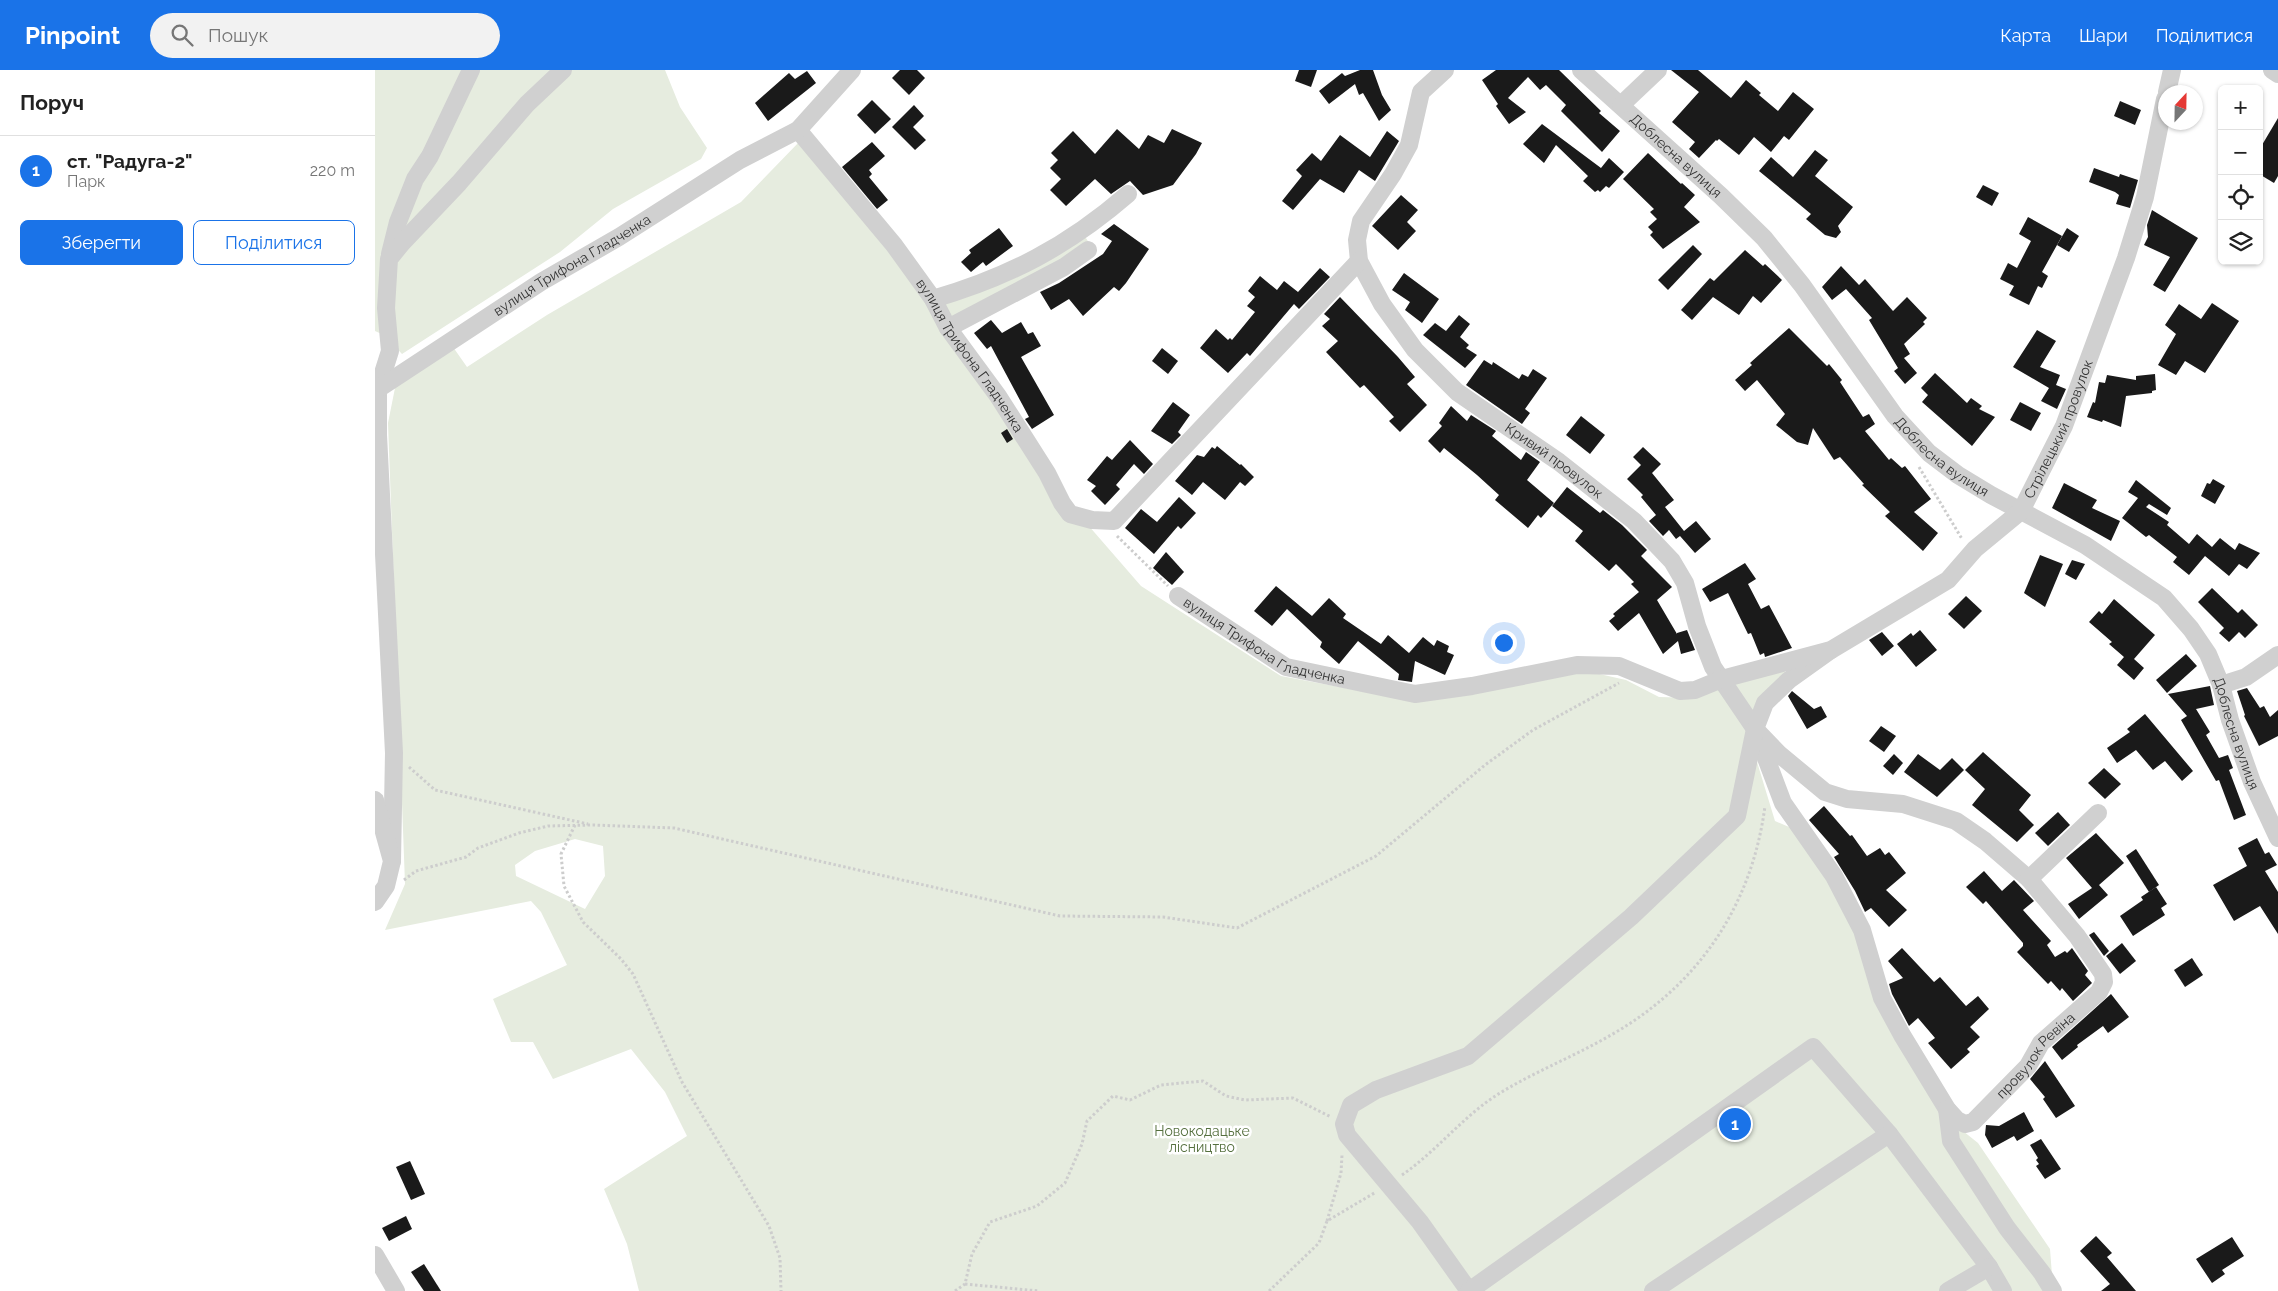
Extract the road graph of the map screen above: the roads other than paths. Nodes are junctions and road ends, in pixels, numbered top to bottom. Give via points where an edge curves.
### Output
1 (471, 70) edge
2 (563, 70) edge
3 (852, 70) edge
4 (1445, 70) edge
5 (1581, 70) edge
6 (1657, 70) edge
7 (2171, 70) edge
8 (2272, 70) edge
9 (2278, 74) edge
10 (2168, 85) edge
11 (1621, 106) junction
12 (798, 130) junction
13 (2159, 130) edge
14 (1127, 194) dead end
15 (1088, 250) dead end
16 (389, 259) junction
17 (1359, 261) junction
18 (933, 299) junction
19 (948, 328) junction
20 (376, 387) edge
21 (2021, 511) junction
22 (1178, 596) road end
23 (1831, 650) junction
24 (2278, 655) edge
25 (1722, 679) junction
26 (2221, 685) junction
27 (1755, 729) junction
28 (375, 800) edge
29 (2098, 812) dead end
30 (2278, 838) edge
31 (392, 861) junction
32 (2029, 878) junction
33 (377, 900) edge
34 (1947, 1109) junction
35 (1889, 1134) junction
36 (375, 1256) edge
37 (1989, 1267) junction
38 (396, 1291) edge
39 (1469, 1291) edge
40 (1653, 1291) edge
41 (1948, 1291) edge
42 (2003, 1291) edge
43 (2053, 1291) edge

1 - 16 street via 415,179 398,222
2 - 16 street via 527,104
3 - 12 street, вулиця Трифона Гладченка
4 - 17 street, Кривий провулок via 1421,92 1409,145 1361,222 1357,240
5 - 11 street, Доблесна вулиця
6 - 11 street
7 - 10 street
8 - 9 street
11 - 21 street, Доблесна вулиця via 1764,238 1802,285 1895,416 1929,453 1958,475
12 - 18 street, вулиця Трифона Гладченка
12 - 20 street, вулиця Трифона Гладченка via 740,160
13 - 21 street, Стрілецький провулок via 2145,197 2126,258 2064,426
14 - 18 street via 1086,229 1047,253 1009,272
15 - 19 street via 1064,267
16 - 20 street via 386,308 390,351
17 - 19 street, вулиця Трифона Гладченка via 1114,521 1070,514 998,396
17 - 25 street, Кривий провулок via 1382,304 1415,350 1457,392 1559,462 1634,521 1672,561 1685,583 1713,667
18 - 19 street, вулиця Трифона Гладченка
20 - 31 street via 394,753
21 - 23 street, Стрілецький провулок via 1970,555 1948,580
21 - 26 street, Доблесна вулиця via 2085,545 2164,598 2208,654
22 - 25 street, вулиця Трифона Гладченка via 1286,667 1415,694 1577,665 1619,666 1680,691 1695,690
23 - 25 street, Стрілецький провулок
23 - 27 street via 1789,680 1765,703
24 - 26 street via 2246,676
25 - 27 street, провулок Ревіна
26 - 30 street, Доблесна вулиця via 2252,782
27 - 32 street, провулок Ревіна via 1779,754 1825,792 1847,799 1903,804 1956,820
27 - 34 street, провулок Ревіна via 1783,803 1834,876 1862,930 1882,998
27 - 39 street via 1737,816 1631,917 1468,1056 1376,1090 1351,1105 1343,1124 1347,1135 1420,1222
28 - 31 street
29 - 32 street
31 - 33 street via 386,886
32 - 34 street, провулок Ревіна via 2098,964 2104,982 2099,992 2041,1043 2028,1066 1973,1122 1965,1124 1957,1120
34 - 43 street via 1951,1141 2007,1228
35 - 37 street
35 - 39 street via 1813,1047
35 - 40 street
36 - 38 street
37 - 41 street
37 - 42 street

